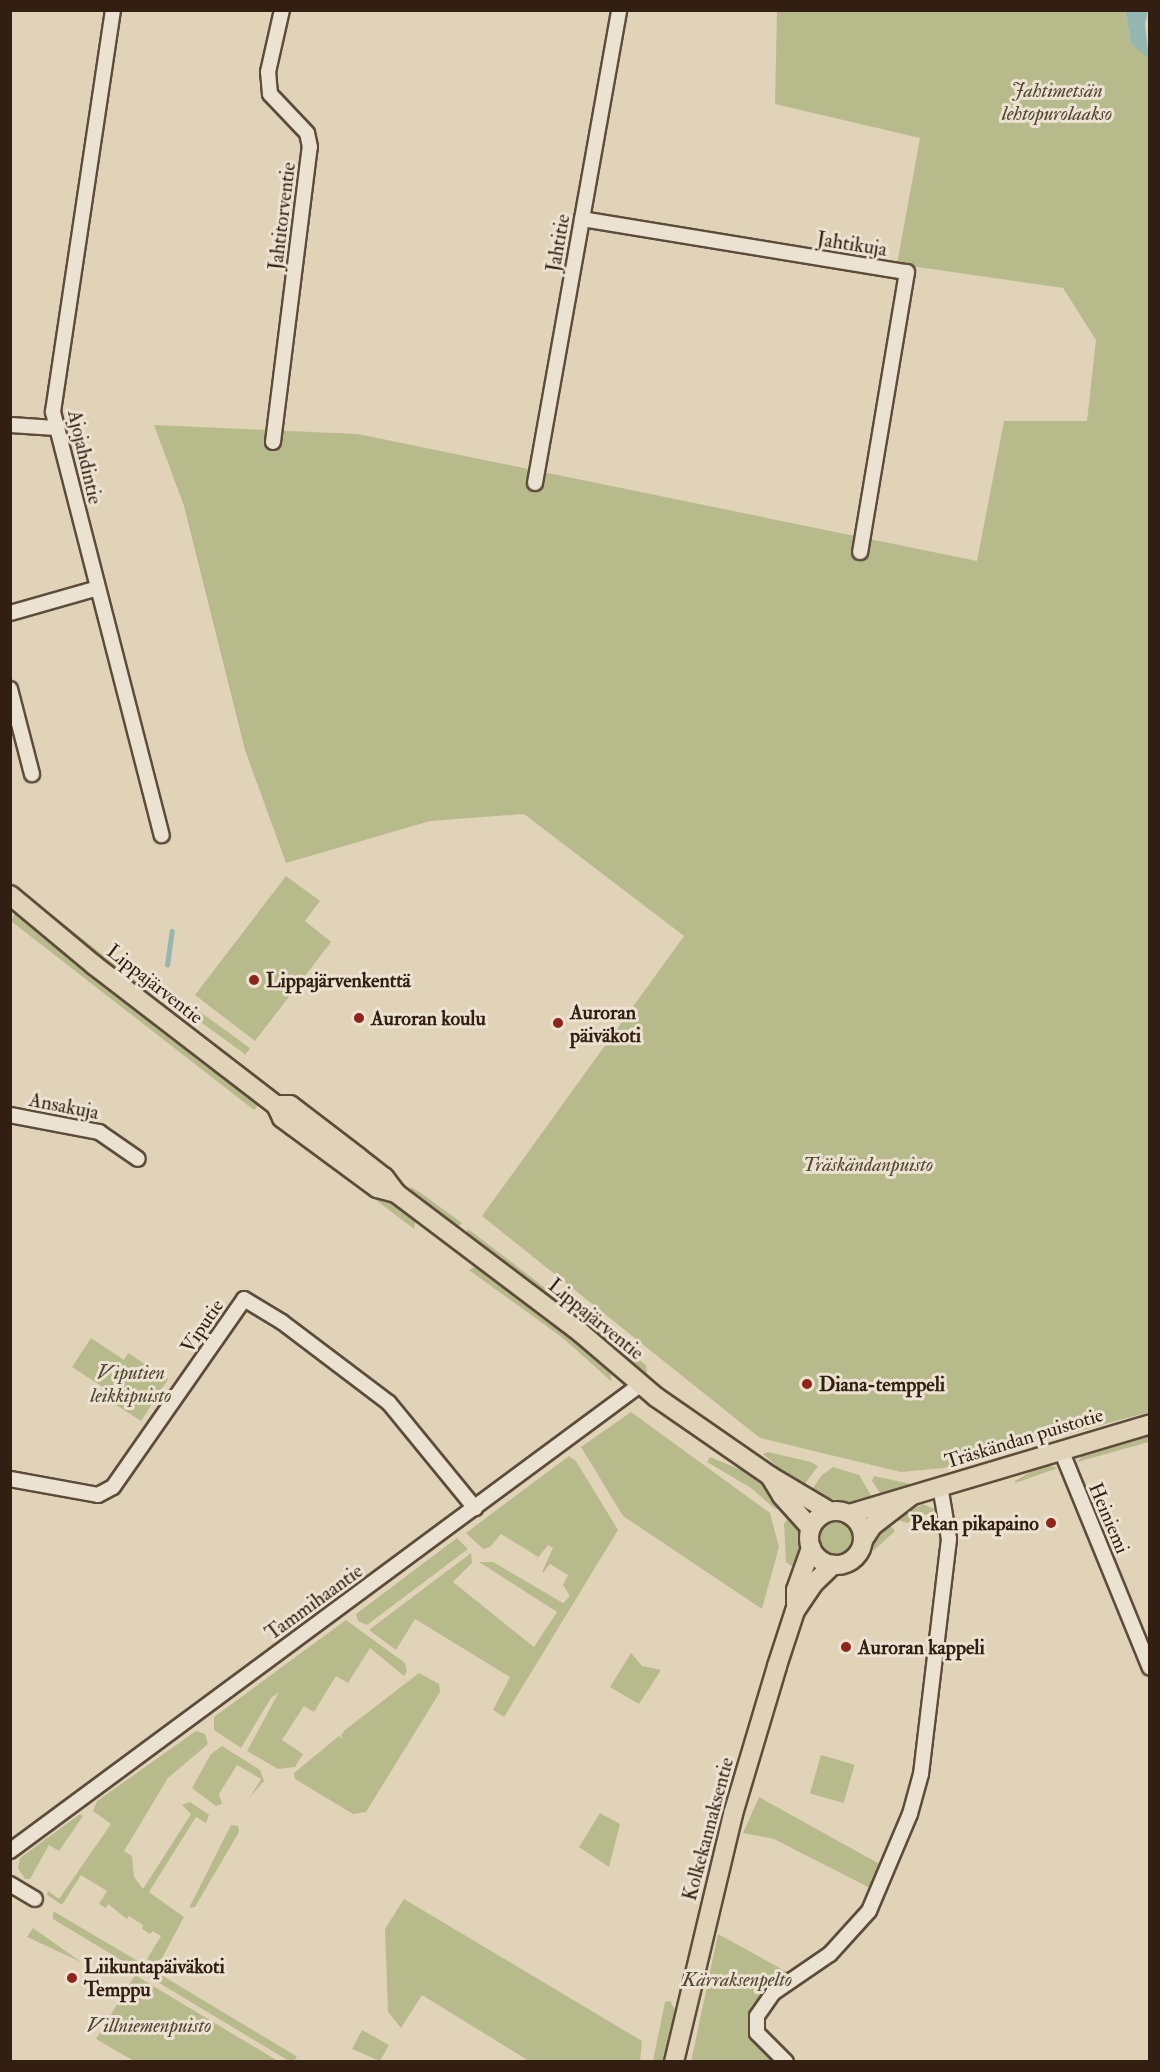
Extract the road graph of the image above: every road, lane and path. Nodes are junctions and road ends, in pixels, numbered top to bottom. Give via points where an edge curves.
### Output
1 (113, 10) edge
2 (282, 10) edge
3 (619, 10) edge
4 (582, 219) junction
5 (10, 425) edge
6 (56, 428) junction
7 (273, 442) dead end
8 (535, 483) dead end
9 (860, 552) dead end
10 (98, 588) junction
11 (10, 613) edge
12 (10, 689) edge
13 (32, 774) dead end
14 (162, 835) dead end
15 (10, 895) edge
16 (10, 1115) edge
17 (138, 1159) dead end
18 (641, 1384) junction
19 (1149, 1424) edge
20 (1061, 1450) junction
21 (770, 1476) junction
22 (10, 1479) edge
23 (940, 1486) junction
24 (911, 1496) junction
25 (476, 1508) junction
26 (829, 1511) junction
27 (849, 1514) junction
28 (810, 1527) junction
29 (863, 1540) junction
30 (811, 1548) junction
31 (833, 1565) junction
32 (795, 1611) junction
33 (1149, 1668) edge
34 (10, 1851) edge
35 (10, 1884) edge
36 (35, 1899) dead end
37 (674, 2061) edge
38 (786, 2061) edge

1 - 6 street, Ajojahdintie via 53,400
2 - 7 street, Jahtitorventie via 268,72 270,94 307,134 310,147
3 - 4 street, Jahtitie
4 - 8 street, Jahtitie
4 - 9 street, Jahtikuja via 907,272
5 - 6 street
6 - 10 street, Ajojahdintie
10 - 11 street
10 - 14 street, Ajojahdintie
12 - 13 street
15 - 18 main road, Lippajärventie via 276,1105 282,1118 370,1183 396,1193 581,1333
16 - 17 street, Ansakuja via 99,1132
18 - 21 main road, Lippajärventie
18 - 25 street, Tammihaantie
19 - 20 main road, Träskändan puistotie
20 - 23 main road, Träskändan puistotie
20 - 33 street, Heiniemi
21 - 26 main road, Lippajärventie
21 - 28 main road, Lippajärventie
22 - 25 street, Viputie via 98,1495 113,1487 244,1299 282,1322 389,1403
23 - 24 main road, Träskändan puistotie
23 - 38 street via 949,1539 921,1774 910,1814 869,1911 830,1954 773,1993 757,2016 757,2033
24 - 27 main road, Träskändan puistotie via 892,1498
24 - 29 main road, Träskändan puistotie via 872,1526
25 - 34 street, Tammihaantie
26 - 27 main road
26 - 28 main road
27 - 29 main road via 861,1528
28 - 30 main road
29 - 31 main road via 854,1558
30 - 31 main road via 822,1561
30 - 32 main road, Kolkekannaksentie via 796,1590
31 - 32 main road, Kolkekannaksentie via 818,1578
32 - 37 main road, Kolkekannaksentie via 733,1814
35 - 36 street

